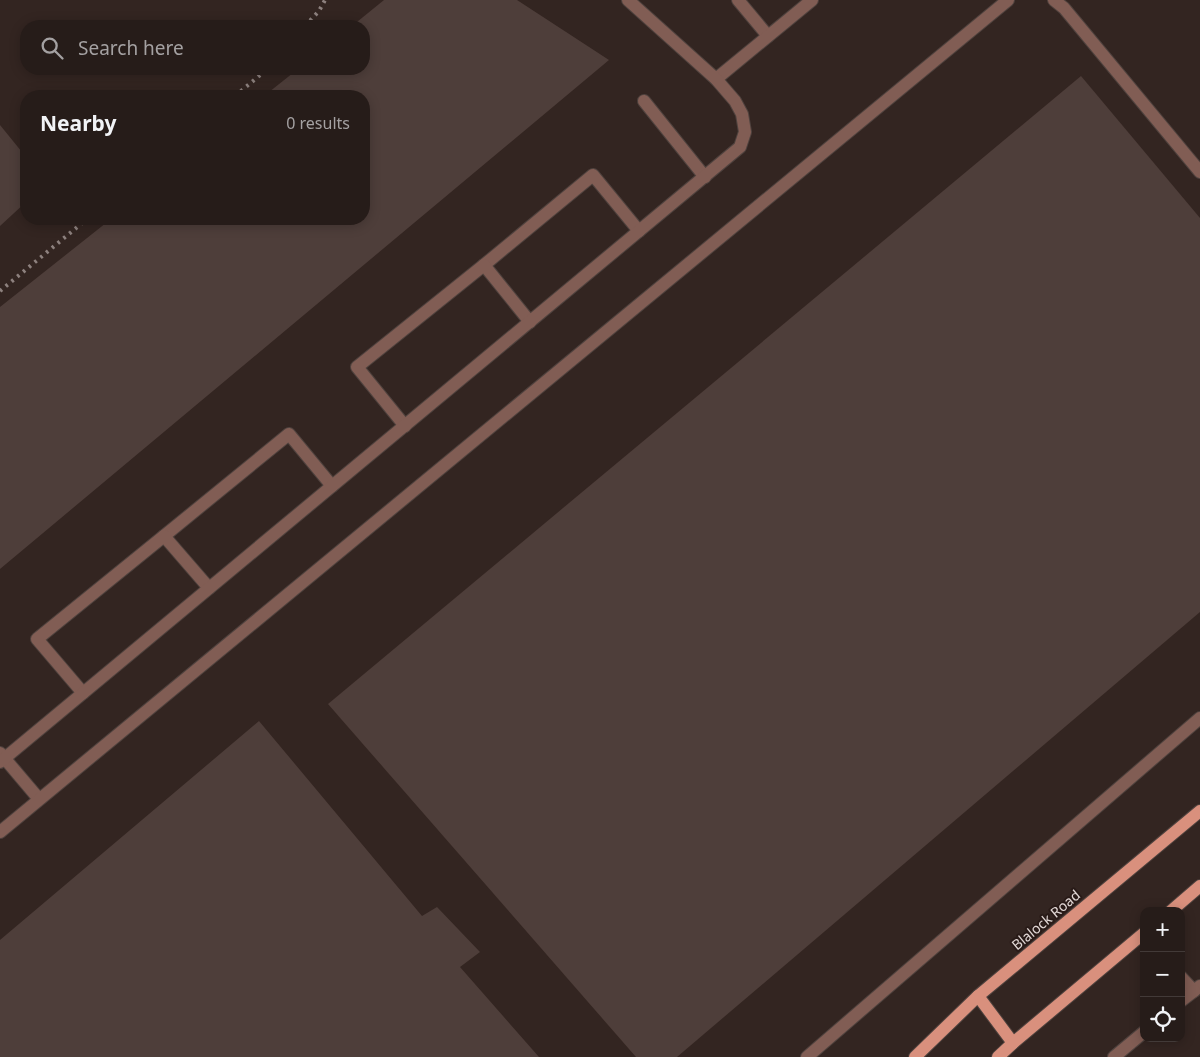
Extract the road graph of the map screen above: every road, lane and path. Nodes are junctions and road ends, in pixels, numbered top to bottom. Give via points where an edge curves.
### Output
1 (628, 0) edge
2 (738, 0) edge
3 (812, 0) edge
4 (1008, 0) edge
5 (1054, 0) edge
6 (768, 36) junction
7 (716, 79) junction
8 (644, 101) dead end
9 (1200, 172) edge
10 (705, 177) junction
11 (639, 231) junction
12 (484, 265) junction
13 (530, 322) junction
14 (405, 426) junction
15 (332, 486) junction
16 (164, 536) junction
17 (209, 588) junction
18 (83, 693) junction
19 (1200, 718) edge
20 (1, 758) edge
21 (39, 800) junction
22 (1200, 811) edge
23 (0, 832) edge
24 (1200, 886) edge
25 (1176, 907) edge
26 (1140, 937) edge
27 (1185, 980) edge
28 (1197, 988) edge
29 (978, 996) junction
30 (1185, 998) edge
31 (1140, 1035) edge
32 (1012, 1043) junction
33 (807, 1057) edge
34 (915, 1057) edge
35 (998, 1057) edge
36 (1114, 1057) edge

1 - 7 lane
2 - 6 lane
3 - 6 lane
4 - 21 lane
5 - 9 lane
6 - 7 lane
7 - 10 lane via 735,101 742,114 745,132 740,148
8 - 10 lane
10 - 11 lane
11 - 12 lane via 593,175
11 - 13 lane
12 - 13 lane
12 - 14 lane via 357,367
13 - 14 lane
14 - 15 lane
15 - 16 lane via 289,434
15 - 17 lane
16 - 17 lane
16 - 18 lane via 37,638
17 - 18 lane
18 - 20 lane
19 - 33 lane
20 - 21 lane
21 - 23 lane
22 - 29 main road, Blalock Road
24 - 25 main road
26 - 32 main road
27 - 28 lane
28 - 30 lane
29 - 32 main road
29 - 34 main road, Blalock Road
31 - 36 lane
32 - 35 main road

